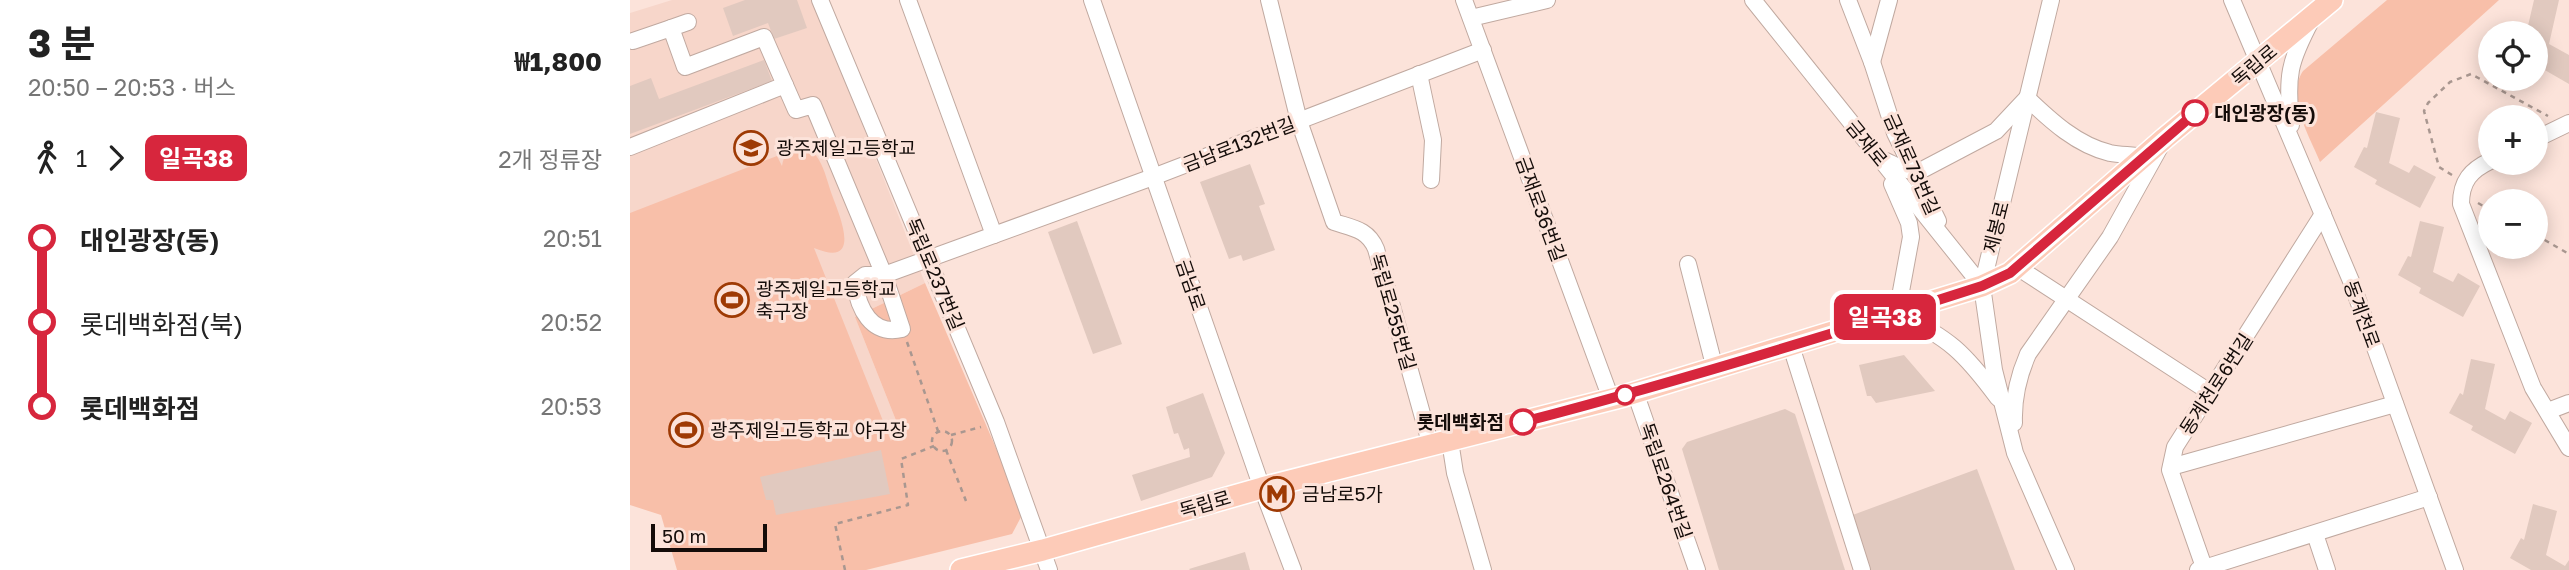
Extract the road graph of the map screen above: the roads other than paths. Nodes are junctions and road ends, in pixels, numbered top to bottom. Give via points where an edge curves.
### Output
1 (820, 0) edge
2 (908, 0) edge
3 (1092, 0) edge
4 (1269, 0) edge
5 (1464, 0) edge
6 (1547, 0) edge
7 (1753, 0) edge
8 (1848, 0) edge
9 (1889, 0) edge
10 (2051, 0) edge
11 (2232, 0) edge
12 (2332, 0) edge
13 (2315, 14) junction
14 (1471, 18) junction
15 (688, 22) dead end
16 (671, 28) junction
17 (633, 41) dead end
18 (1483, 50) junction
19 (1872, 62) junction
20 (2258, 62) junction
21 (1419, 74) junction
22 (785, 85) junction
23 (2027, 98) junction
24 (1299, 121) junction
25 (2566, 124) edge
26 (2548, 133) edge
27 (2165, 138) junction
28 (2292, 138) junction
29 (630, 147) edge
30 (1879, 157) junction
31 (2143, 157) junction
32 (2478, 167) edge
33 (1914, 172) junction
34 (1153, 177) junction
35 (1432, 180) dead end
36 (2323, 214) junction
37 (994, 235) junction
38 (1951, 247) junction
39 (929, 259) junction
40 (1688, 264) dead end
41 (2017, 267) junction
42 (884, 275) junction
43 (1982, 286) junction
44 (2066, 301) junction
45 (1897, 313) junction
46 (1788, 347) junction
47 (1715, 369) junction
48 (1635, 392) junction
49 (2211, 393) junction
50 (1611, 399) junction
51 (2569, 403) edge
52 (2003, 404) junction
53 (2395, 404) junction
54 (2548, 411) junction
55 (1440, 444) junction
56 (2569, 448) edge
57 (2015, 453) junction
58 (2171, 467) junction
59 (1262, 488) junction
60 (2430, 497) junction
61 (2315, 534) junction
62 (1046, 560) edge
63 (2202, 569) edge
64 (961, 570) edge
65 (1293, 570) edge
66 (1483, 570) edge
67 (1697, 570) edge
68 (1853, 570) edge
69 (1862, 570) edge
70 (2066, 570) edge
71 (2327, 570) edge
72 (2455, 570) edge

1 - 39 street, 독립로237번길
2 - 37 street
3 - 34 street, 금남로
4 - 24 street, 독립로255번길
5 - 14 street, 금재로36번길
6 - 14 street
7 - 30 street, 금재로
8 - 19 street, 금재로73번길
9 - 19 street
10 - 23 street, 제봉로
11 - 20 street, 동계천로
12 - 13 main road, 독립로
13 - 20 main road, 독립로
13 - 28 street via 2289,72
14 - 18 street, 금재로36번길
15 - 16 street
16 - 17 street
16 - 22 street via 685,67 764,37
18 - 21 street, 금남로132번길
18 - 50 street, 금재로36번길
19 - 33 street, 금재로73번길 via 1895,133
20 - 27 main road, 독립로
20 - 28 street, 동계천로
21 - 24 street, 금남로132번길
21 - 35 street via 1433,140
22 - 29 street
22 - 42 street via 796,110 813,105
23 - 31 street via 2054,125 2080,141 2109,153
23 - 33 street via 1996,131
23 - 43 street, 제봉로
24 - 34 street, 금남로132번길
24 - 55 street, 독립로255번길 via 1334,222 1365,232 1373,241
25 - 26 street
27 - 31 main road, 독립로
27 - 44 street via 2110,237
28 - 36 street, 동계천로
30 - 33 street
30 - 38 street, 금재로
30 - 45 street via 1909,223 1909,250
31 - 41 main road, 독립로
32 - 54 street via 2465,183 2461,198 2465,216 2533,388
33 - 38 street, 금재로73번길
34 - 37 street, 금남로132번길
34 - 59 street, 금남로
36 - 49 street, 동계천로6번길
36 - 53 street, 동계천로
37 - 39 street, 금남로132번길
38 - 43 street, 금재로
39 - 42 street, 금남로132번길
39 - 62 street, 독립로237번길
40 - 47 street
41 - 43 main road, 독립로
41 - 44 street
42 - 42 street, 금남로132번길 via 902,329 876,325 857,301 855,283 865,275
43 - 45 main road, 독립로
43 - 52 street, 제봉로
44 - 49 street
44 - 57 street via 2020,373
45 - 46 main road, 독립로
45 - 52 street via 1934,330 1956,347
46 - 47 main road, 독립로
46 - 68 street
46 - 69 street
47 - 48 main road, 독립로
48 - 50 main road, 독립로
48 - 67 street, 독립로264번길
49 - 58 street, 동계천로6번길 via 2175,447
50 - 55 main road, 독립로
51 - 54 street
52 - 57 street, 제봉로
53 - 58 street
53 - 60 street, 동계천로
54 - 56 street
55 - 59 main road, 독립로
55 - 66 street via 1455,473
57 - 70 street, 제봉로
58 - 63 street
59 - 62 main road, 독립로
59 - 65 street, 금남로
60 - 61 street
60 - 72 street, 동계천로
61 - 63 street
61 - 71 street
62 - 64 main road, 독립로

